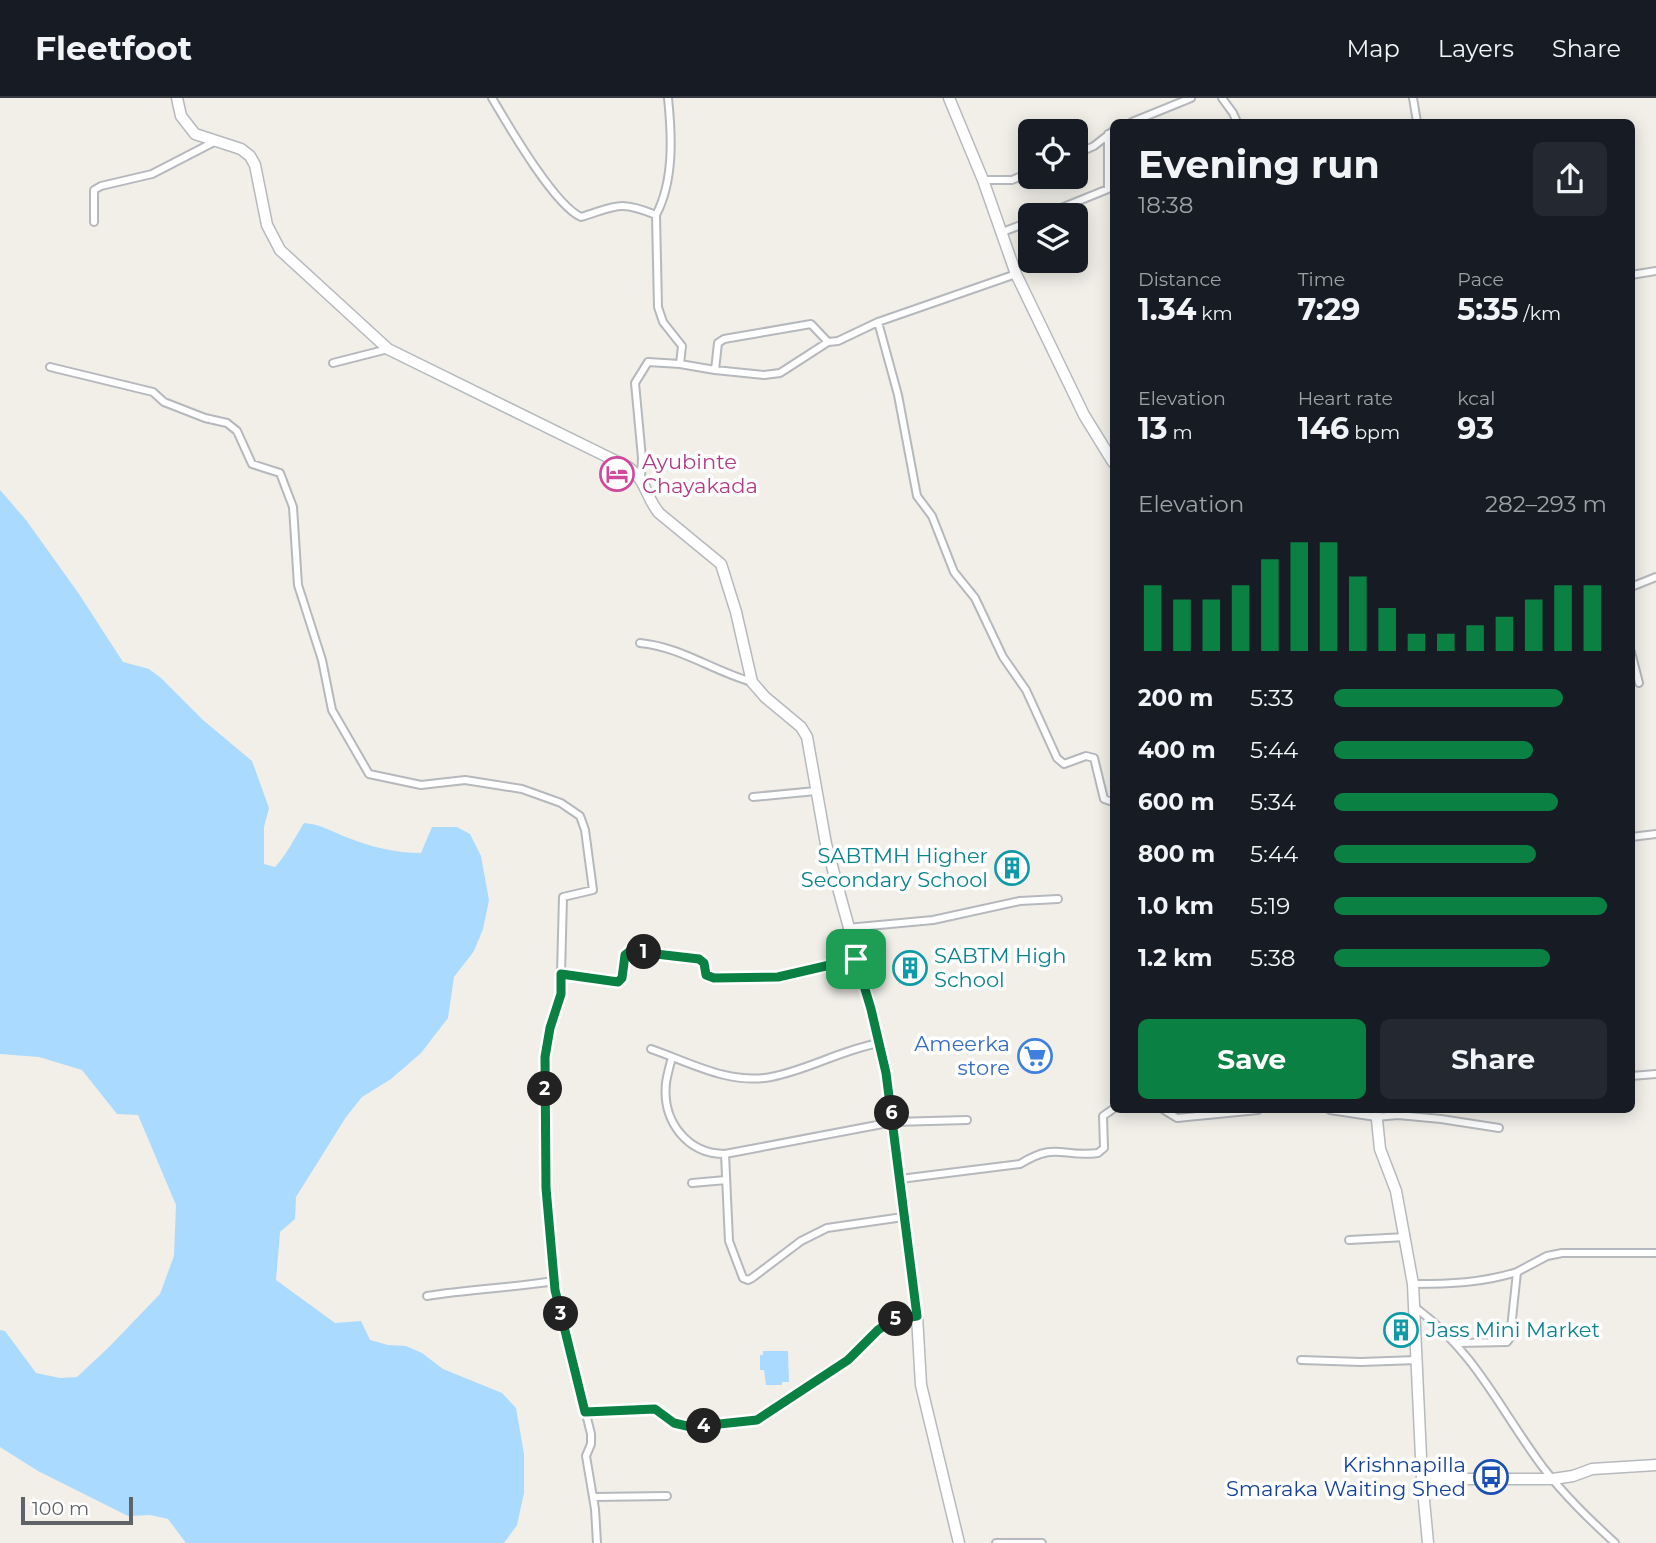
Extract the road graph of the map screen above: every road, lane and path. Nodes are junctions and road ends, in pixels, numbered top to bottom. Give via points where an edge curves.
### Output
1 (177, 98) edge
2 (492, 98) edge
3 (668, 98) edge
4 (949, 98) edge
5 (1191, 98) edge
6 (1222, 98) edge
7 (1413, 98) edge
8 (1139, 119) edge
9 (1236, 119) edge
10 (1416, 119) edge
11 (1110, 133) edge
12 (214, 142) junction
13 (1088, 149) edge
14 (1110, 151) edge
15 (1018, 177) edge
16 (983, 180) junction
17 (1074, 203) edge
18 (656, 215) junction
19 (94, 222) dead end
20 (1018, 225) edge
21 (1000, 233) junction
22 (1656, 271) edge
23 (1016, 274) junction
24 (1635, 274) edge
25 (878, 322) junction
26 (828, 342) junction
27 (388, 349) junction
28 (333, 363) dead end
29 (680, 364) junction
30 (50, 368) dead end
31 (715, 370) junction
32 (1110, 457) edge
33 (640, 477) junction
34 (1656, 577) edge
35 (1635, 585) edge
36 (640, 643) dead end
37 (1635, 668) edge
38 (752, 682) junction
39 (1639, 683) dead end
40 (816, 791) junction
41 (753, 797) dead end
42 (1110, 801) edge
43 (1656, 834) edge
44 (1635, 837) edge
45 (1058, 899) dead end
46 (848, 928) junction
47 (856, 959) junction
48 (561, 974) junction
49 (879, 1043) junction
50 (651, 1049) dead end
51 (672, 1057) junction
52 (1656, 1074) edge
53 (1635, 1076) edge
54 (1110, 1112) edge
55 (1169, 1113) edge
56 (1228, 1113) edge
57 (1376, 1113) edge
58 (967, 1121) dead end
59 (893, 1122) junction
60 (1499, 1128) dead end
61 (725, 1153) junction
62 (900, 1179) junction
63 (726, 1180) junction
64 (692, 1183) dead end
65 (903, 1217) junction
66 (1406, 1237) junction
67 (1349, 1240) dead end
68 (1656, 1253) edge
69 (1517, 1272) junction
70 (554, 1281) junction
71 (1413, 1284) junction
72 (427, 1296) dead end
73 (1416, 1308) junction
74 (917, 1316) junction
75 (1457, 1343) junction
76 (1301, 1360) dead end
77 (1418, 1360) junction
78 (585, 1412) junction
79 (1656, 1465) edge
80 (1422, 1479) junction
81 (1553, 1479) junction
82 (667, 1496) dead end
83 (593, 1497) junction
84 (597, 1543) edge
85 (959, 1543) edge
86 (996, 1543) edge
87 (1042, 1543) edge
88 (1428, 1543) edge
89 (1615, 1543) edge

1 - 12 main road via 187,127
2 - 18 street via 533,164 573,213 580,217 620,204
3 - 18 street via 667,186
4 - 16 main road
5 - 8 street
6 - 9 street
7 - 10 street
11 - 13 street
12 - 19 street via 152,174 93,190
12 - 27 main road via 250,156 267,225 280,250
14 - 17 street via 1108,189
15 - 16 street
16 - 21 main road
18 - 29 street via 659,307 663,322 681,346
20 - 21 street
21 - 23 main road
22 - 24 street
23 - 25 street
23 - 32 main road via 1084,415
25 - 26 street
25 - 42 street via 898,395 916,496 932,516 954,572 975,598 1003,657 1026,690 1057,758 1064,764 1086,756 1094,758 1104,799
26 - 31 street via 780,373
26 - 31 street via 811,324 724,339 718,343
27 - 28 street
27 - 33 main road
29 - 31 street
29 - 33 street via 648,362 635,383
30 - 48 street via 153,392 164,402 227,423 237,431 252,464 280,473 293,507 298,585 332,710 369,774 421,785 465,780 522,789 561,803 580,816 593,890 563,897
33 - 38 main road via 659,513 720,564
34 - 35 street
36 - 38 street via 690,656
37 - 39 street
38 - 40 main road via 801,727 811,754
40 - 41 street
40 - 46 main road
43 - 44 street
45 - 46 street via 1020,901 933,920
46 - 47 main road
47 - 48 street via 778,977 714,978 706,975 699,959 630,951 618,982
47 - 49 main road
48 - 70 street via 561,994 545,1057 546,1188
49 - 51 street via 769,1077 725,1075
49 - 59 main road
50 - 51 street
51 - 61 street via 666,1097 674,1122 687,1143 711,1154
52 - 53 street
54 - 62 street via 1104,1116 1104,1147 1098,1153 1050,1150 1020,1164
55 - 56 street via 1177,1118
57 - 60 street
57 - 66 main road via 1380,1149
58 - 59 street
59 - 61 street
59 - 62 main road
61 - 63 street
62 - 65 main road
63 - 64 street
63 - 65 street via 729,1241 743,1278 748,1280 827,1228
65 - 74 main road
66 - 67 street
66 - 71 main road
68 - 69 street via 1562,1253
69 - 71 street via 1491,1280
69 - 75 street via 1510,1338 1502,1343
70 - 72 street
70 - 78 street
71 - 73 main road
73 - 75 street
73 - 77 main road
74 - 78 street via 892,1320 848,1360 757,1420 691,1427 674,1423 655,1409
74 - 85 main road via 921,1385
75 - 81 street
76 - 77 street
77 - 80 main road
78 - 83 street via 592,1444 586,1456
79 - 81 main road via 1592,1469
80 - 81 main road
80 - 88 main road
81 - 89 street
82 - 83 street
83 - 84 street
86 - 87 street

